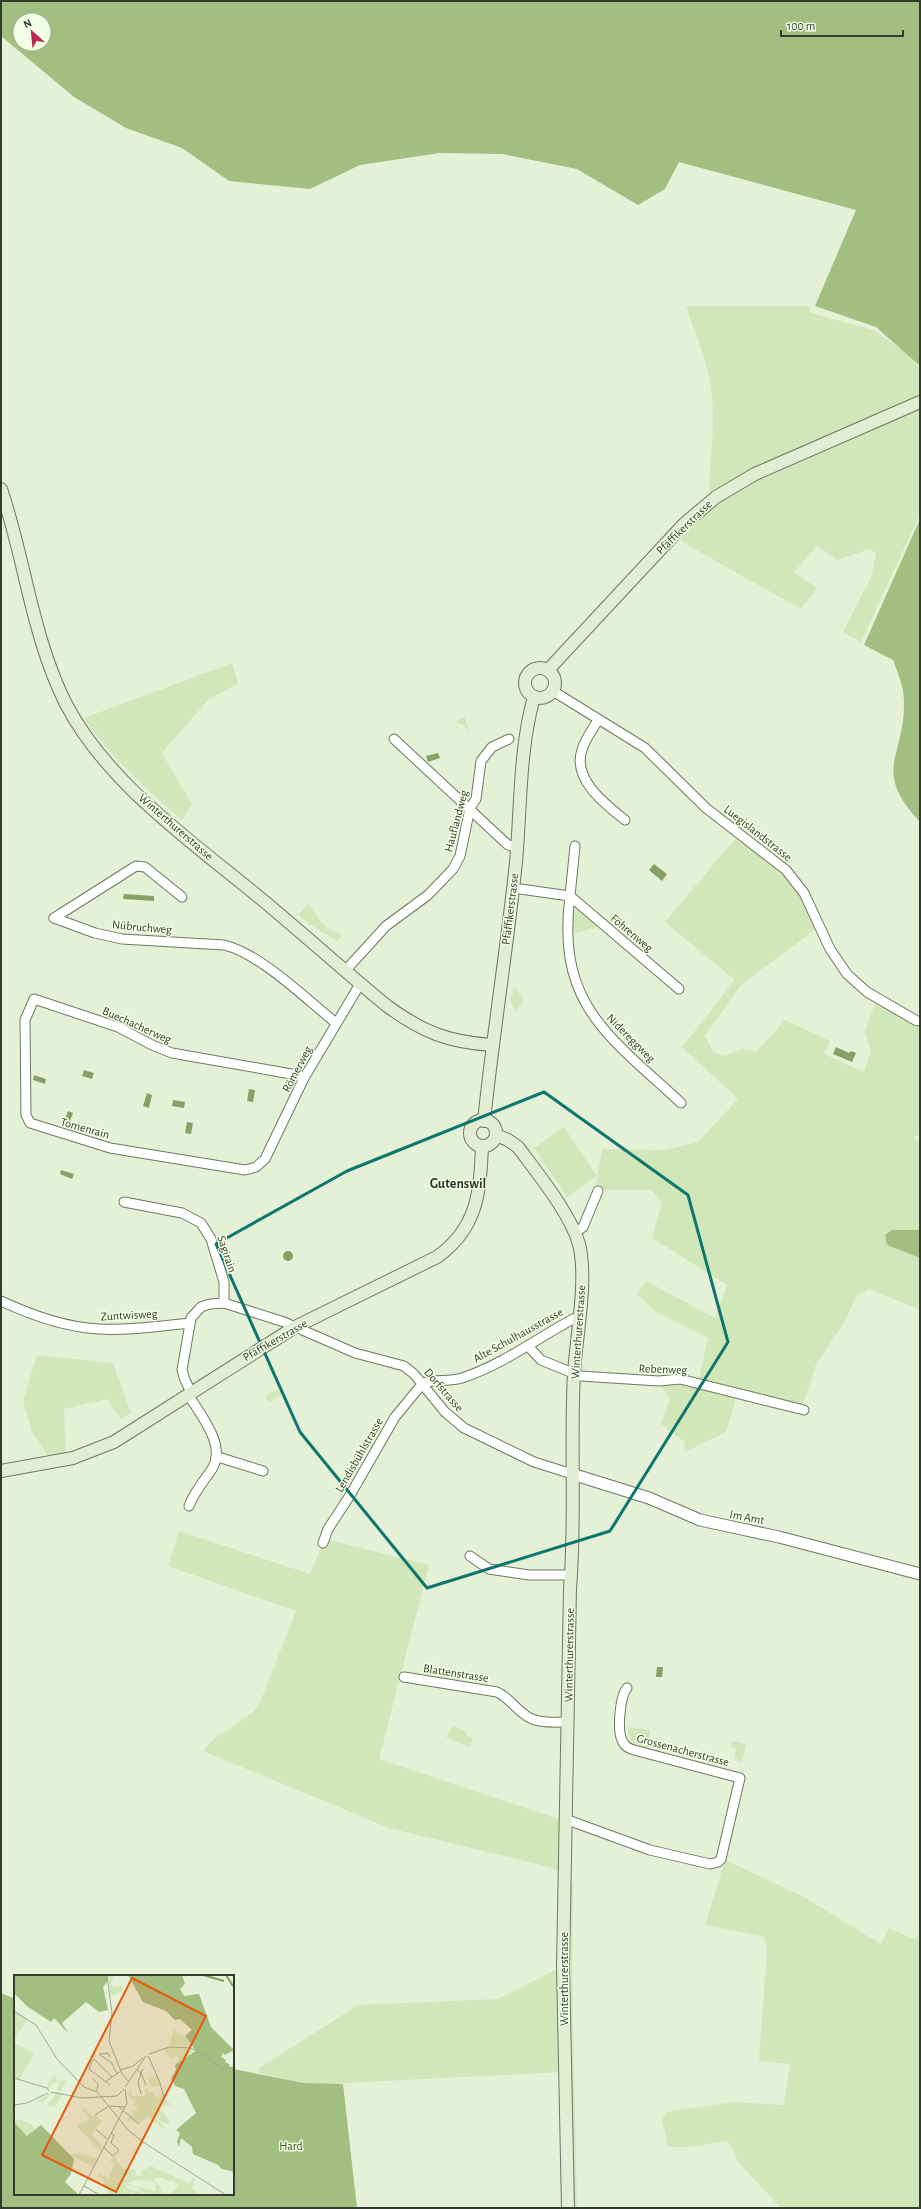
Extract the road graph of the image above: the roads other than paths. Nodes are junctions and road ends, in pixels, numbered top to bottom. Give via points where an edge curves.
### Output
1 (920, 402) edge
2 (1, 488) edge
3 (548, 670) junction
4 (553, 691) junction
5 (534, 697) junction
6 (598, 720) junction
7 (394, 739) dead end
8 (509, 739) dead end
9 (470, 808) junction
10 (625, 820) dead end
11 (575, 846) dead end
12 (517, 847) junction
13 (513, 888) junction
14 (570, 896) junction
15 (182, 897) dead end
16 (345, 971) junction
17 (360, 984) junction
18 (679, 989) dead end
19 (34, 999) joint
20 (917, 1021) dead end
21 (336, 1023) junction
22 (492, 1045) junction
23 (304, 1078) junction
24 (681, 1103) dead end
25 (484, 1121) junction
26 (496, 1135) junction
27 (482, 1146) junction
28 (258, 1166) joint
29 (598, 1191) dead end
30 (124, 1202) dead end
31 (575, 1233) junction
32 (1, 1301) edge
33 (224, 1303) junction
34 (579, 1318) junction
35 (190, 1323) junction
36 (295, 1327) junction
37 (528, 1346) junction
38 (571, 1372) junction
39 (423, 1383) junction
40 (190, 1393) junction
41 (804, 1410) dead end
42 (218, 1457) junction
43 (263, 1470) dead end
44 (1, 1471) edge
45 (572, 1474) junction
46 (189, 1506) dead end
47 (323, 1543) dead end
48 (470, 1556) dead end
49 (920, 1574) edge
50 (571, 1575) junction
51 (404, 1677) dead end
52 (627, 1688) dead end
53 (567, 1722) junction
54 (565, 1819) junction
55 (568, 2208) edge

1 - 3 main road, Pfäffikerstrasse via 756,474 716,497 684,524
2 - 16 main road, Winterthurerstrasse via 49,662 65,702 91,744 118,775 162,815
3 - 4 main road via 555,680
3 - 5 main road via 536,668 526,677 526,688
4 - 5 main road via 548,696
4 - 6 street, Luegislandstrasse
5 - 12 main road, Pfäffikerstrasse via 524,749
6 - 10 street via 581,751 581,772 601,799
6 - 20 street, Luegislandstrasse via 645,748 722,821 786,870 804,893 830,949 847,974 867,992
7 - 9 street
8 - 9 street, Hauflandweg via 492,748 482,761 476,799
9 - 12 street via 508,845
9 - 16 street, Hauflandweg via 460,856 453,869 428,895 386,926
11 - 14 street, Nidereggweg
12 - 13 main road, Pfäffikerstrasse
13 - 14 street
13 - 22 main road, Pfäffikerstrasse
14 - 18 street, Föhrenweg
14 - 24 street, Nidereggweg via 567,928 569,956 572,971 588,1008 610,1037
15 - 21 street, Nübruchweg via 144,867 136,866 54,918 95,933 122,939 224,945 235,948 256,958
16 - 17 main road, Winterthurerstrasse
17 - 21 street, Römerweg
17 - 22 main road, Winterthurerstrasse via 404,1018 429,1032 448,1039
19 - 23 street, Buechacherweg via 118,1027 172,1053
19 - 28 street, Tomenrain via 25,1020 26,1115 30,1123 110,1148 245,1170
21 - 23 street, Römerweg
22 - 25 main road, Pfäffikerstrasse
23 - 28 street, Römerweg via 265,1160
25 - 26 main road via 493,1125
25 - 27 main road via 475,1124 470,1132 473,1142
26 - 27 main road via 492,1142
26 - 31 main road, Winterthurerstrasse via 518,1147
27 - 36 main road, Pfäffikerstrasse via 480,1181 475,1207 464,1232 448,1250 426,1264
29 - 31 street via 583,1227
30 - 33 street, Sagirain via 182,1213 201,1223 211,1239 224,1282
31 - 34 main road, Winterthurerstrasse via 582,1262
32 - 35 street, Zuntwisweg via 70,1325 114,1330
33 - 35 street via 201,1307 193,1314
33 - 36 street, Dorfstrasse
34 - 37 street, Alte Schulhausstrasse via 566,1322
34 - 38 main road, Winterthurerstrasse
35 - 40 street via 182,1370
36 - 39 street, Dorfstrasse via 355,1352 404,1366
36 - 40 main road, Pfäffikerstrasse
37 - 38 street, Rebenweg via 541,1360
37 - 39 street, Alte Schulhausstrasse via 462,1378
38 - 41 street, Rebenweg via 580,1376 638,1380 680,1379
38 - 45 main road, Winterthurerstrasse
39 - 45 street, Dorfstrasse via 445,1412 475,1435 549,1468 566,1470
39 - 47 street, Lendisbühlstrasse via 395,1417 332,1523
40 - 42 street via 214,1439
40 - 44 main road, Pfäffikerstrasse via 129,1433 99,1449 62,1460
42 - 43 street
42 - 46 street
45 - 49 street, Im Amt via 649,1498 700,1520 785,1538
45 - 50 main road, Winterthurerstrasse
48 - 50 street via 488,1569 529,1575
50 - 53 main road, Winterthurerstrasse
51 - 53 street, Blattenstrasse via 497,1692 528,1718
52 - 54 street, Grossenacherstrasse via 622,1693 620,1719 620,1738 625,1746 740,1778 721,1859 710,1864 650,1850
53 - 54 main road, Winterthurerstrasse
54 - 55 main road, Winterthurerstrasse via 563,1966

